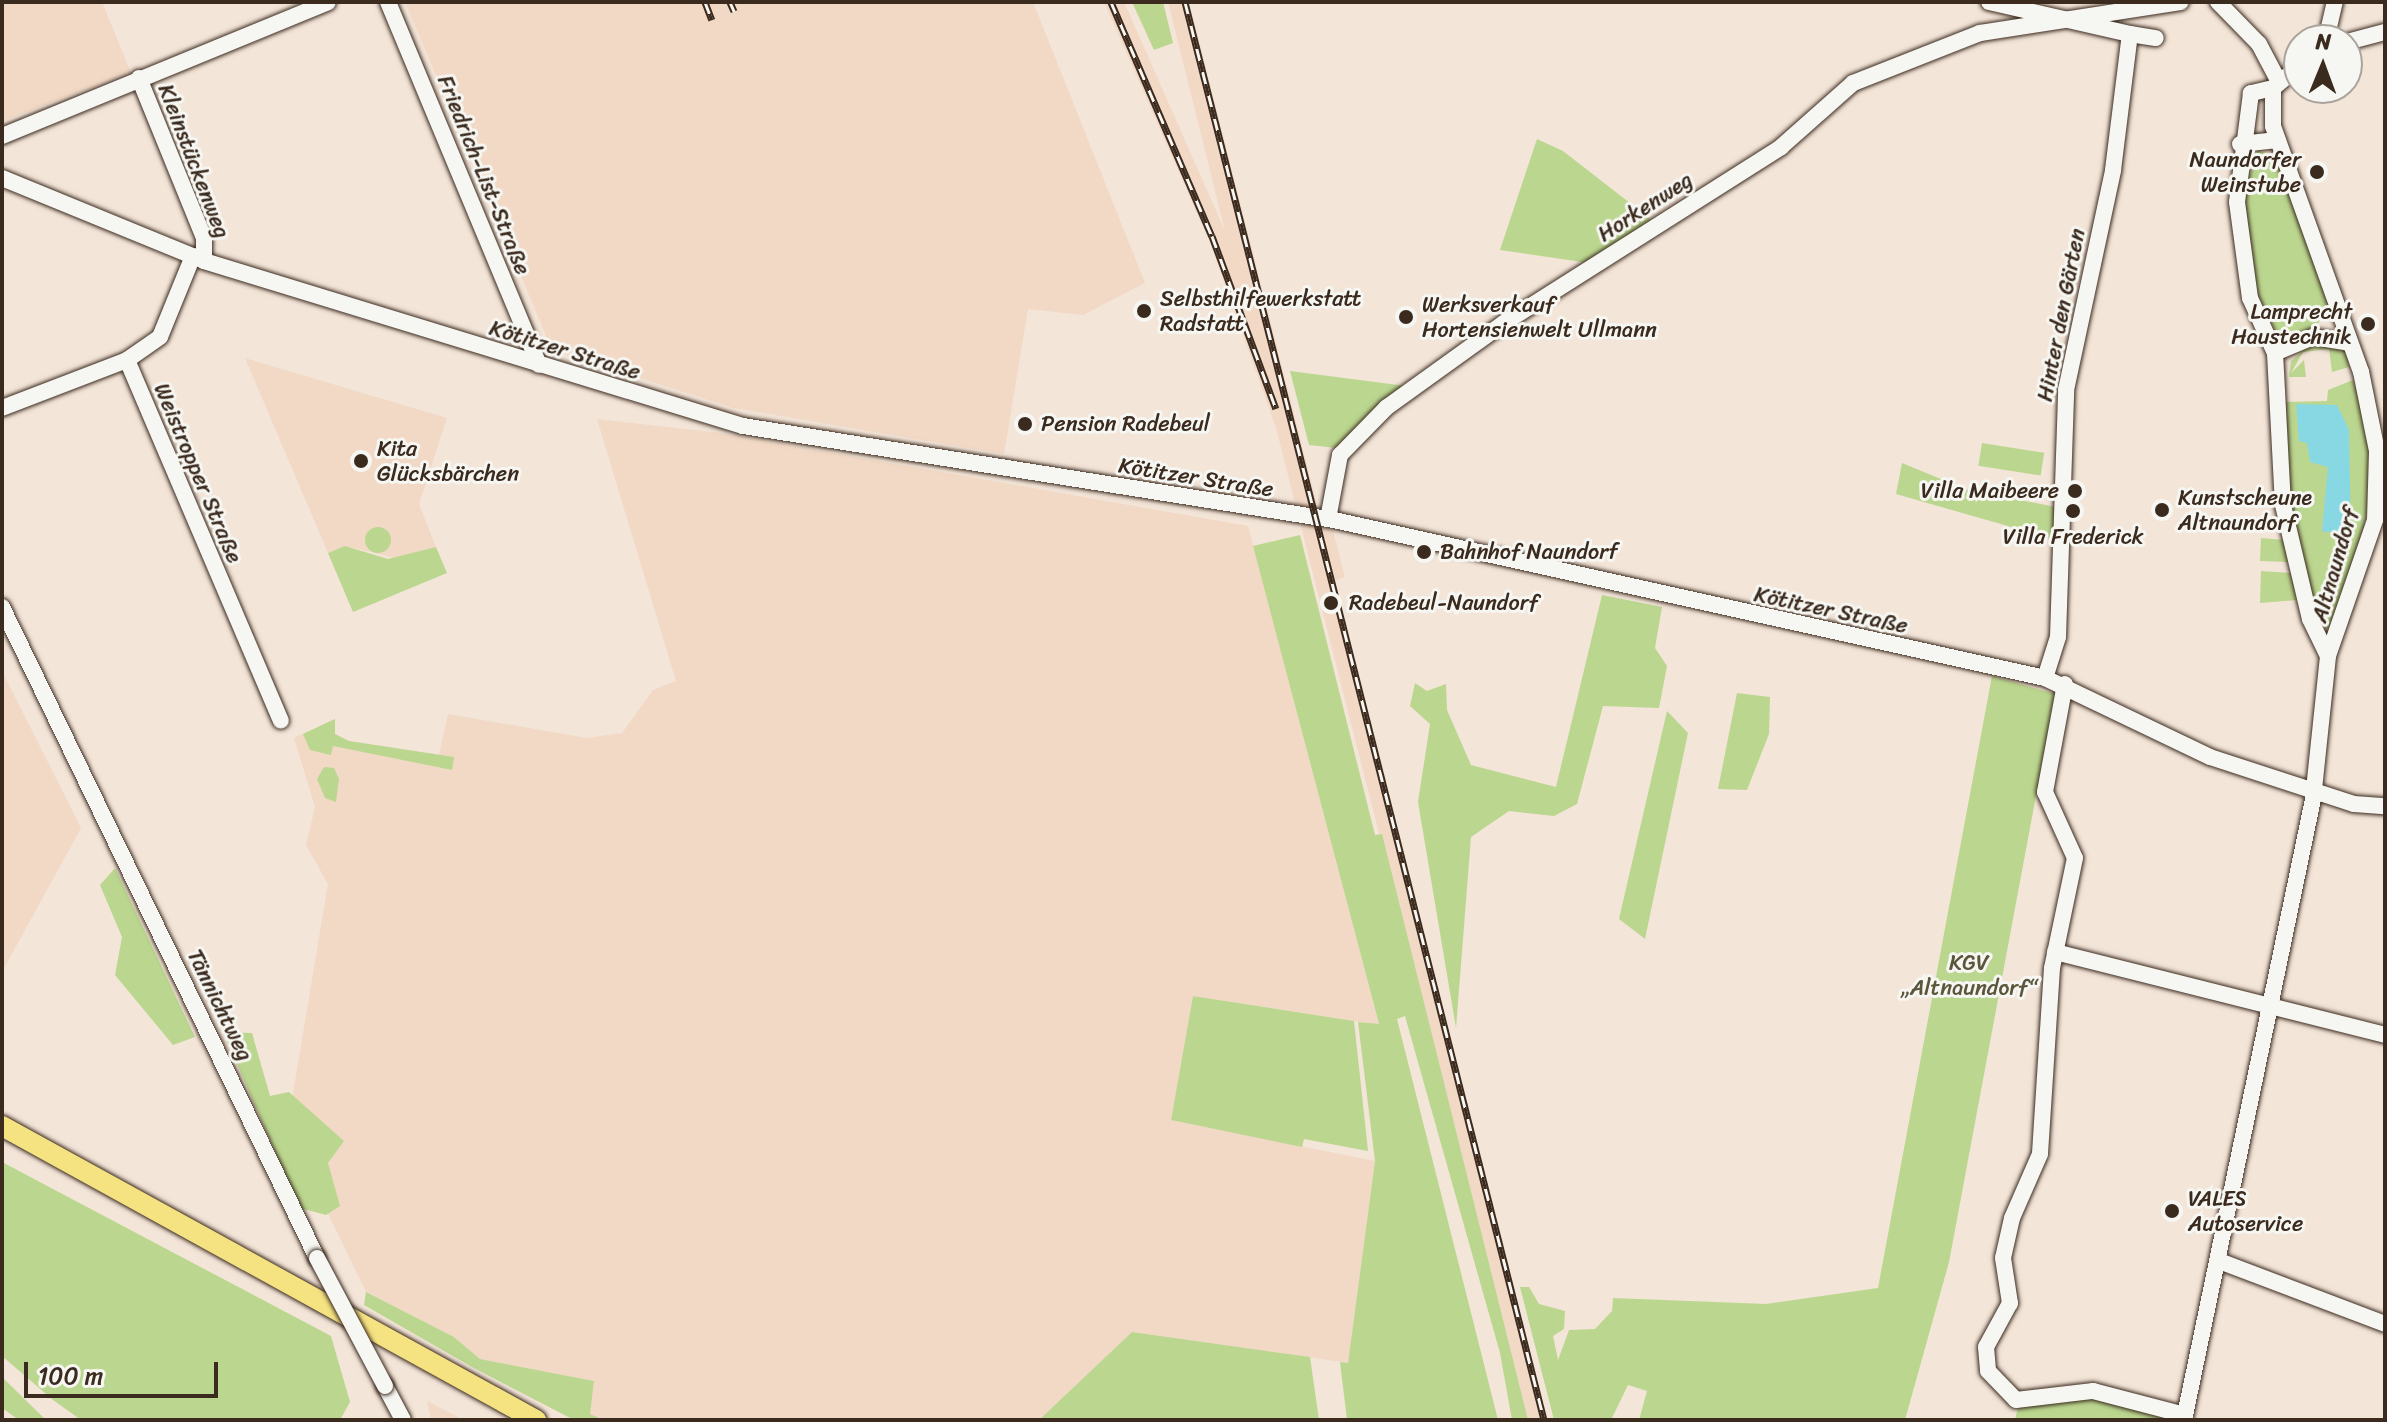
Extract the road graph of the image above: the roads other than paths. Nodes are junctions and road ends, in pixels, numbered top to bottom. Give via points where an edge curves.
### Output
1 (328, 2) edge
2 (388, 2) edge
3 (1989, 2) edge
4 (2181, 2) edge
5 (2218, 2) edge
6 (2335, 2) edge
7 (2055, 16) junction
8 (2330, 24) edge
9 (2385, 32) edge
10 (2130, 34) junction
11 (2156, 38) dead end
12 (2363, 38) edge
13 (139, 78) junction
14 (2283, 79) edge
15 (2276, 85) junction
16 (2, 136) edge
17 (2278, 140) junction
18 (2240, 144) junction
19 (2, 178) edge
20 (198, 258) junction
21 (2335, 304) junction
22 (2313, 337) junction
23 (2350, 343) junction
24 (2275, 353) junction
25 (127, 360) junction
26 (539, 365) junction
27 (2, 408) edge
28 (1328, 519) junction
29 (2, 607) edge
30 (2328, 656) junction
31 (2045, 678) junction
32 (2065, 684) junction
33 (281, 721) dead end
34 (2315, 788) junction
35 (2385, 806) edge
36 (2055, 952) junction
37 (2274, 1006) junction
38 (2385, 1035) edge
39 (2, 1126) edge
40 (2222, 1262) junction
41 (2385, 1324) edge
42 (2185, 1418) edge
43 (403, 1420) edge
44 (536, 1420) edge

1 - 13 street
2 - 26 street, Friedrich-List-Straße
3 - 7 street
4 - 7 street
5 - 15 street via 2259,44
6 - 8 street
7 - 10 street
7 - 28 street, Horkenweg via 1899,60 1853,83 1781,147 1504,323 1363,427 1340,455
9 - 12 street
10 - 11 street
10 - 31 street, Hinter den Gärten via 2113,170 2066,390 2058,637
13 - 16 street
13 - 20 street, Kleinstückenweg via 204,238
14 - 15 street
15 - 17 street, Altnaundorf
15 - 18 street, Altnaundorf via 2251,93
17 - 18 street
17 - 21 street, Altnaundorf
18 - 24 street, Altnaundorf via 2237,202 2250,298
19 - 20 street, Kötitzer Straße
20 - 25 street via 160,337
20 - 26 street, Kötitzer Straße
21 - 22 street
21 - 23 street, Altnaundorf
22 - 23 street
22 - 24 street
23 - 30 street, Altnaundorf via 2377,451 2375,520 2355,593
24 - 30 street, Altnaundorf via 2283,505 2310,619
25 - 27 street
25 - 33 street, Weistropper Straße
26 - 28 street, Kötitzer Straße via 743,426
28 - 31 street, Kötitzer Straße
29 - 43 street, Tännichtweg, bridge via 317,1258
30 - 34 street, Altnaundorf
31 - 32 street, Kötitzer Straße
32 - 34 street, Kötitzer Straße via 2195,751
32 - 36 street via 2045,792 2075,858
34 - 35 street, Kötitzer Straße via 2354,804
34 - 37 street, Altnaundorf
36 - 37 street
36 - 42 street via 2040,1154 2012,1218 2003,1258 2010,1303 1986,1347 1988,1371 2016,1400 2093,1391
37 - 38 street
37 - 40 street, Altnaundorf
39 - 44 main road
40 - 41 street
40 - 42 street, Altnaundorf

